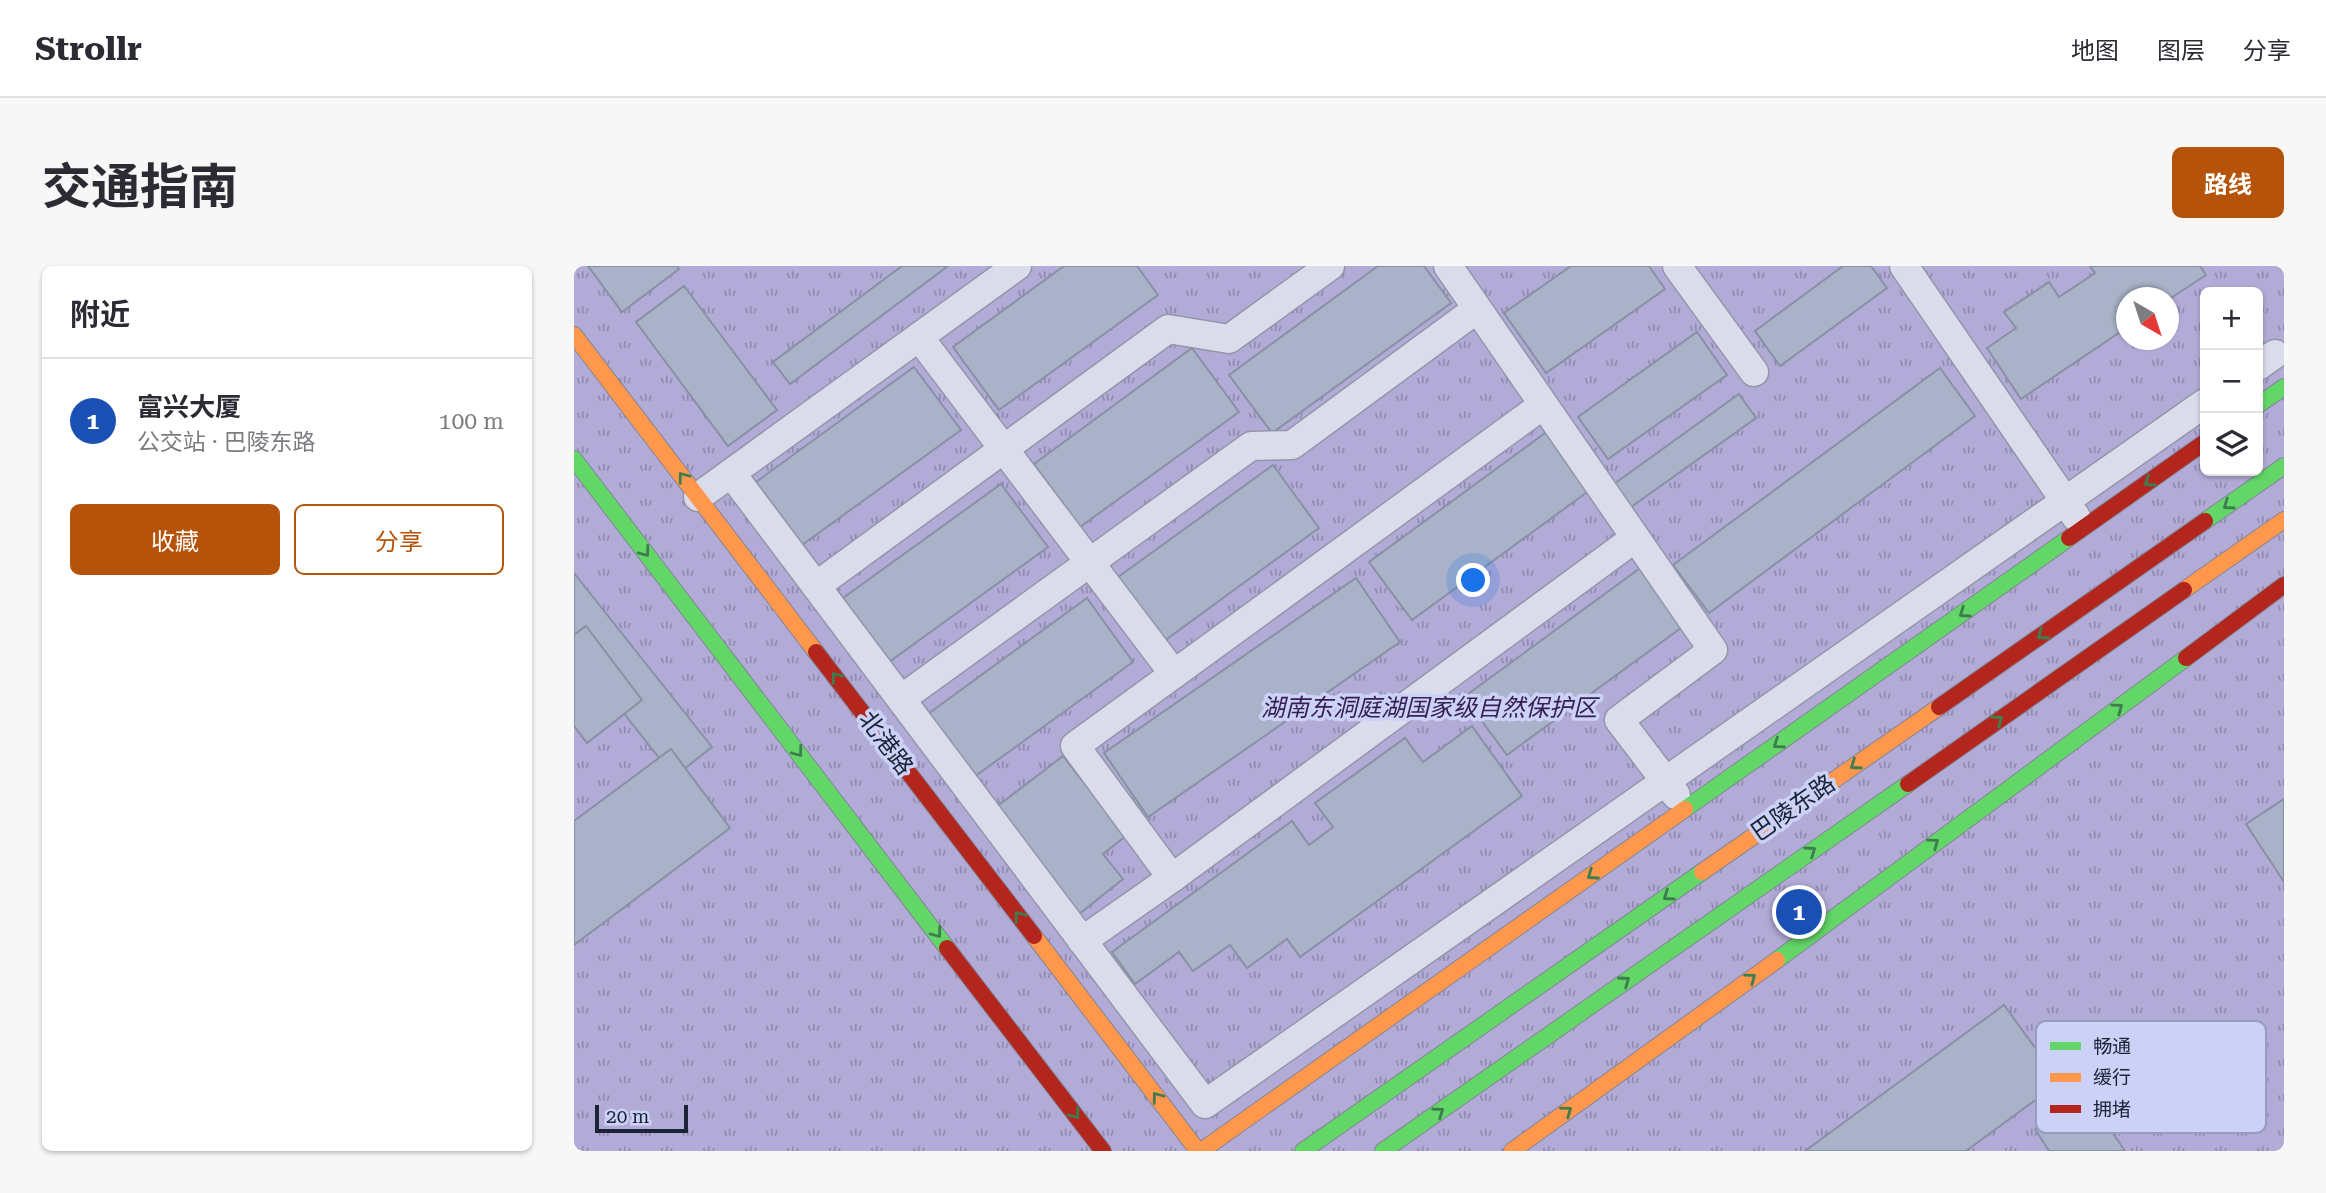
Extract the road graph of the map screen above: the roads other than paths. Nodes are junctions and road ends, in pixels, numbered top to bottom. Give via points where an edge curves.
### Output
1 (1017, 266) edge
2 (1330, 266) edge
3 (1448, 266) edge
4 (1677, 266) edge
5 (1904, 266) edge
6 (1477, 309) junction
7 (574, 335) edge
8 (919, 337) junction
9 (1754, 372) dead end
10 (2284, 387) edge
11 (2263, 402) edge
12 (1543, 405) junction
13 (2200, 407) edge
14 (2200, 446) edge
15 (574, 459) edge
16 (2284, 466) edge
17 (731, 473) junction
18 (698, 497) junction
19 (2284, 520) edge
20 (2084, 528) junction
21 (1634, 538) junction
22 (2284, 585) edge
23 (816, 586) junction
24 (1174, 674) junction
25 (901, 699) junction
26 (1686, 808) junction
27 (1172, 878) junction
28 (1082, 941) junction
29 (1103, 1151) edge
30 (1200, 1151) edge
31 (1303, 1151) edge
32 (1383, 1151) edge
33 (1512, 1151) edge

1 - 8 street
2 - 23 street via 1229,339 1168,329
3 - 6 street
4 - 9 street
5 - 20 street
6 - 12 street
6 - 25 street via 1292,445 1251,446
18 -> 7 main road, 北港路
8 - 17 street
8 - 24 street
10 - 11 main road
12 - 21 street
12 - 24 street
13 - 28 street via 1205,1104
14 -> 20 main road
15 -> 29 main road
16 -> 31 main road, 巴陵东路
17 - 18 street
17 - 23 street
30 -> 18 main road, 北港路
32 -> 19 main road, 巴陵东路
20 -> 26 main road
21 - 26 street via 1713,650 1619,720
21 - 27 street
33 -> 22 main road
23 - 25 street
24 - 27 street via 1075,746
25 - 28 street
26 -> 30 main road
27 - 28 street

